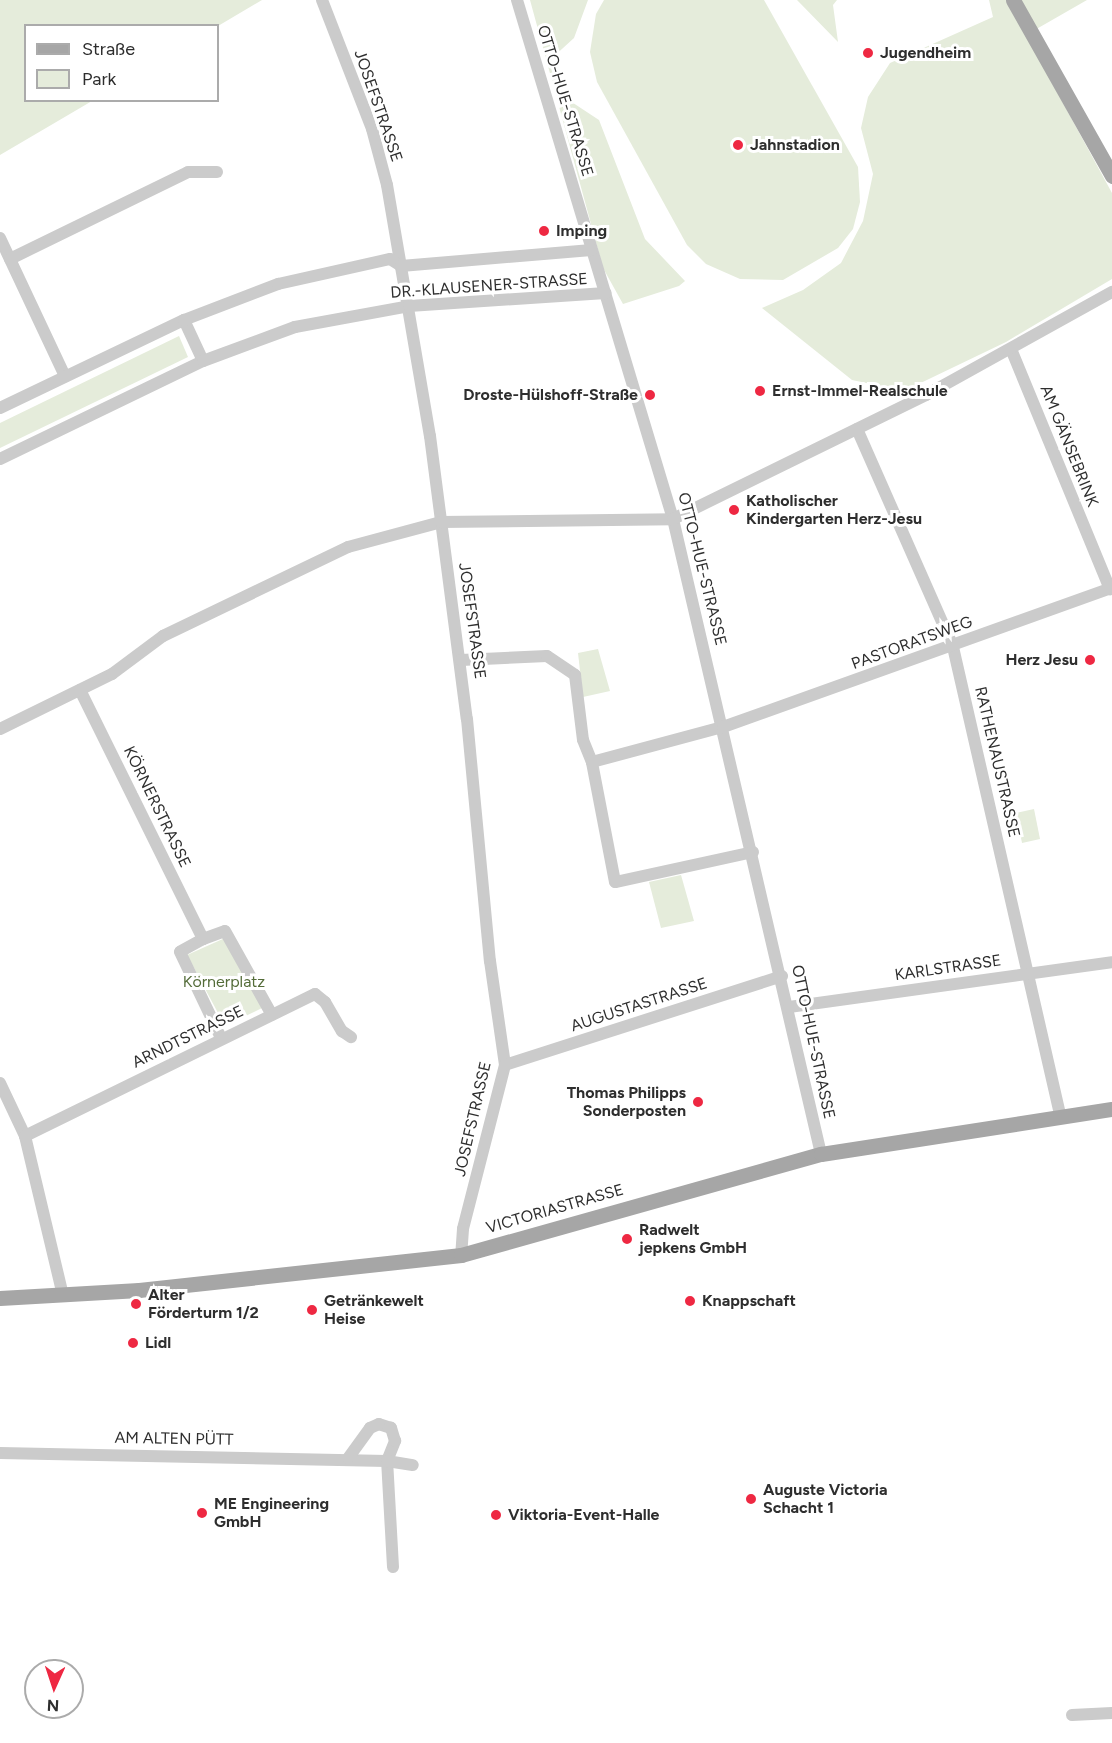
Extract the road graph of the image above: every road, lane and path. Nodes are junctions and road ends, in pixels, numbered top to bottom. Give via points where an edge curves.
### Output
1 (322, 0) edge
2 (517, 0) edge
3 (1013, 0) edge
4 (217, 172) dead end
5 (1112, 176) edge
6 (0, 238) edge
7 (591, 249) junction
8 (10, 259) junction
9 (401, 266) junction
10 (1112, 292) edge
11 (606, 293) junction
12 (409, 306) junction
13 (184, 320) junction
14 (1011, 349) junction
15 (203, 361) junction
16 (65, 376) junction
17 (0, 408) edge
18 (857, 429) junction
19 (0, 459) edge
20 (674, 519) junction
21 (441, 522) junction
22 (1111, 589) edge
23 (953, 646) junction
24 (461, 660) junction
25 (80, 690) junction
26 (723, 727) junction
27 (0, 729) edge
28 (592, 762) junction
29 (753, 852) junction
30 (203, 939) junction
31 (1112, 962) edge
32 (1029, 973) junction
33 (782, 976) junction
34 (789, 1007) junction
35 (272, 1015) junction
36 (351, 1037) dead end
37 (221, 1038) junction
38 (505, 1065) junction
39 (0, 1083) edge
40 (1112, 1109) edge
41 (1061, 1117) junction
42 (25, 1136) junction
43 (821, 1154) junction
44 (461, 1255) junction
45 (63, 1295) junction
46 (0, 1298) edge
47 (0, 1454) edge
48 (348, 1458) junction
49 (387, 1461) junction
50 (413, 1466) dead end
51 (393, 1567) dead end
52 (1112, 1713) edge
53 (1072, 1715) dead end

1 - 9 street, JOSEFSTRASSE via 372,129 387,185
2 - 7 street, OTTO-HUE-STRASSE
3 - 5 main road
4 - 8 street via 188,172
6 - 8 street
7 - 9 street, DR.-KLAUSENER-STRASSE
7 - 11 street, OTTO-HUE-STRASSE
8 - 16 street
9 - 12 street, JOSEFSTRASSE
9 - 13 street, DR.-KLAUSENER-STRASSE via 390,259 278,284
10 - 14 street
11 - 12 street, DR.-KLAUSENER-STRASSE
11 - 20 street, OTTO-HUE-STRASSE
12 - 15 street, DR.-KLAUSENER-STRASSE via 296,327
12 - 21 street, JOSEFSTRASSE
13 - 15 street
13 - 16 street, DR.-KLAUSENER-STRASSE
14 - 18 street
14 - 22 street, AM GÄNSEBRINK
15 - 19 street, DR.-KLAUSENER-STRASSE
16 - 17 street, DR.-KLAUSENER-STRASSE
18 - 20 street
18 - 23 street, RATHENAUSTRASSE
20 - 21 street
20 - 26 street, OTTO-HUE-STRASSE
21 - 24 street, JOSEFSTRASSE
21 - 25 street via 348,547 163,636 112,674
22 - 23 street, PASTORATSWEG
23 - 26 street, PASTORATSWEG
23 - 32 street, RATHENAUSTRASSE
24 - 28 street via 547,656 574,675 583,740
24 - 38 street, JOSEFSTRASSE via 490,961
25 - 27 street
25 - 30 street, KÖRNERSTRASSE
26 - 28 street, PASTORATSWEG
26 - 29 street, OTTO-HUE-STRASSE
28 - 29 street via 615,882
29 - 33 street, OTTO-HUE-STRASSE
30 - 35 street via 225,931
30 - 37 street via 180,952
31 - 32 street, KARLSTRASSE
32 - 34 street, KARLSTRASSE
32 - 41 street, RATHENAUSTRASSE
33 - 34 street, OTTO-HUE-STRASSE
33 - 38 street, AUGUSTASTRASSE
34 - 43 street, OTTO-HUE-STRASSE
35 - 36 street, ARNDTSTRASSE via 315,994 326,1002 342,1030
35 - 37 street, ARNDTSTRASSE
37 - 42 street, ARNDTSTRASSE
38 - 44 street, JOSEFSTRASSE via 463,1229
39 - 42 street
40 - 41 main road, VICTORIASTRASSE
41 - 43 main road, VICTORIASTRASSE
42 - 45 street
43 - 44 main road, VICTORIASTRASSE
44 - 45 main road, VICTORIASTRASSE
45 - 46 main road, VICTORIASTRASSE
47 - 48 street, AM ALTEN PÜTT
48 - 49 street, AM ALTEN PÜTT
48 - 49 street via 363,1436 379,1424 391,1428 395,1441
49 - 50 street, AM ALTEN PÜTT
49 - 51 street
52 - 53 street

